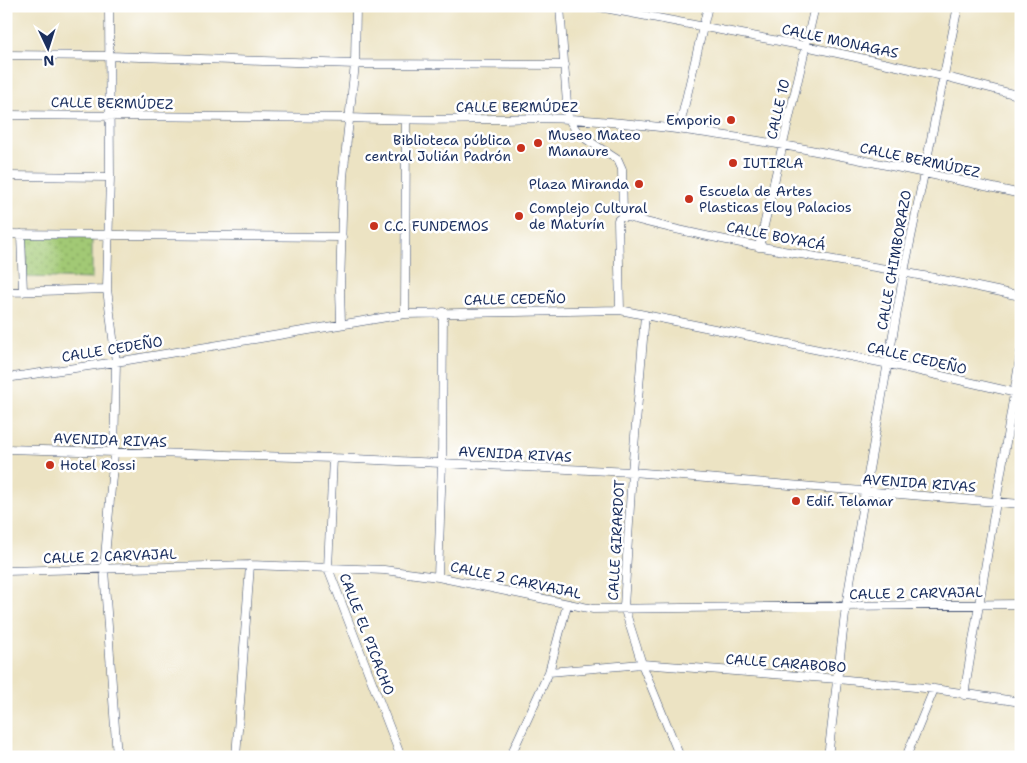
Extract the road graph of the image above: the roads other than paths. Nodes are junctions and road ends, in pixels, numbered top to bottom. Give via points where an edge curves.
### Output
1 (110, 6) edge
2 (356, 6) edge
3 (560, 6) edge
4 (594, 6) edge
5 (708, 6) edge
6 (815, 6) edge
7 (958, 6) edge
8 (704, 27) junction
9 (805, 46) junction
10 (6, 55) edge
11 (109, 56) junction
12 (356, 64) junction
13 (565, 65) junction
14 (943, 76) junction
15 (1021, 96) edge
16 (6, 115) edge
17 (109, 115) junction
18 (350, 118) junction
19 (568, 118) junction
20 (406, 120) junction
21 (679, 129) junction
22 (783, 145) junction
23 (923, 172) junction
24 (6, 176) edge
25 (110, 177) junction
26 (1021, 194) edge
27 (623, 216) junction
28 (6, 234) edge
29 (21, 234) junction
30 (108, 234) junction
31 (342, 237) junction
32 (759, 247) junction
33 (904, 272) junction
34 (107, 289) junction
35 (6, 292) edge
36 (23, 292) junction
37 (1021, 296) edge
38 (620, 310) junction
39 (443, 312) junction
40 (405, 314) junction
41 (645, 315) junction
42 (341, 323) junction
43 (1021, 352) edge
44 (116, 362) junction
45 (889, 364) junction
46 (6, 378) edge
47 (1017, 394) edge
48 (6, 449) edge
49 (114, 453) junction
50 (333, 458) junction
51 (442, 462) junction
52 (632, 472) junction
53 (865, 492) junction
54 (996, 501) junction
55 (1021, 504) edge
56 (250, 565) junction
57 (328, 568) junction
58 (104, 569) junction
59 (6, 571) edge
60 (438, 577) junction
61 (979, 604) junction
62 (1021, 604) edge
63 (567, 605) junction
64 (846, 606) junction
65 (624, 608) junction
66 (642, 664) junction
67 (549, 672) junction
68 (838, 679) junction
69 (934, 689) junction
70 (964, 695) junction
71 (1021, 702) edge
72 (117, 757) edge
73 (236, 757) edge
74 (402, 757) edge
75 (510, 757) edge
76 (680, 757) edge
77 (828, 757) edge
78 (906, 757) edge

1 - 11 street
2 - 12 street
3 - 13 street
4 - 8 street, CALLE MONAGAS
5 - 8 street
6 - 9 street, CALLE 10
7 - 14 street, CALLE CHIMBORAZO
8 - 9 street, CALLE MONAGAS
8 - 21 street
9 - 14 street, CALLE MONAGAS
9 - 22 street, CALLE 10
10 - 11 street
11 - 12 street
11 - 17 street
12 - 13 street
12 - 18 street
13 - 19 street
14 - 15 street, CALLE MONAGAS
14 - 23 street, CALLE CHIMBORAZO
16 - 17 street, CALLE BERMÚDEZ
17 - 18 street, CALLE BERMÚDEZ
17 - 25 street
18 - 20 street, CALLE BERMÚDEZ
18 - 31 street via 343,177
19 - 20 street, CALLE BERMÚDEZ
19 - 21 street, CALLE BERMÚDEZ
19 - 27 street via 586,139 618,160 622,169
20 - 40 street
21 - 22 street, CALLE BERMÚDEZ
22 - 23 street, CALLE BERMÚDEZ
22 - 32 street, CALLE 10
23 - 26 street, CALLE BERMÚDEZ
23 - 33 street, CALLE CHIMBORAZO
24 - 25 street
25 - 30 street
27 - 32 street, CALLE BOYACÁ
27 - 38 street via 618,220
28 - 29 street
29 - 30 street
29 - 36 street
30 - 31 street
30 - 34 street
31 - 42 street
32 - 33 street, CALLE BOYACÁ
33 - 37 street, CALLE BOYACÁ
33 - 45 street, CALLE CHIMBORAZO
34 - 36 street
34 - 44 street
35 - 36 street
38 - 39 street, CALLE CEDEÑO
38 - 41 street, CALLE CEDEÑO
39 - 40 street, CALLE CEDEÑO
39 - 51 street
40 - 42 street, CALLE CEDEÑO
41 - 45 street, CALLE CEDEÑO
41 - 52 street, CALLE GIRARDOT
42 - 44 street, CALLE CEDEÑO
43 - 47 street
44 - 46 street, CALLE CEDEÑO
44 - 49 street
45 - 47 street, CALLE CEDEÑO
45 - 53 street, CALLE CHIMBORAZO
47 - 54 street
48 - 49 street, AVENIDA RIVAS
49 - 50 street, AVENIDA RIVAS
49 - 58 street
50 - 51 street, AVENIDA RIVAS
50 - 57 street, CALLE EL PICACHO
51 - 52 street, AVENIDA RIVAS
51 - 60 street
52 - 53 street, AVENIDA RIVAS
52 - 65 street, CALLE GIRARDOT
53 - 54 street, AVENIDA RIVAS
53 - 64 street, CALLE CHIMBORAZO
54 - 55 street, AVENIDA RIVAS
54 - 61 street
56 - 57 street, CALLE 2 CARVAJAL
56 - 58 street, CALLE 2 CARVAJAL
56 - 73 street
57 - 60 street, CALLE 2 CARVAJAL via 384,570
57 - 74 street, CALLE EL PICACHO
58 - 59 street, CALLE 2 CARVAJAL
58 - 72 street
60 - 63 street, CALLE 2 CARVAJAL
61 - 62 street, CALLE 2 CARVAJAL
61 - 64 street, CALLE 2 CARVAJAL
61 - 70 street
63 - 65 street, CALLE 2 CARVAJAL via 593,609
63 - 67 street
64 - 65 street, CALLE 2 CARVAJAL
64 - 68 street, CALLE CHIMBORAZO
65 - 66 street, CALLE GIRARDOT
66 - 67 street, CALLE CARABOBO
66 - 68 street, CALLE CARABOBO
66 - 76 street, CALLE GIRARDOT
67 - 75 street
68 - 69 street, CALLE CARABOBO
68 - 77 street, CALLE CHIMBORAZO
69 - 70 street, CALLE CARABOBO
69 - 78 street
70 - 71 street, CALLE CARABOBO

